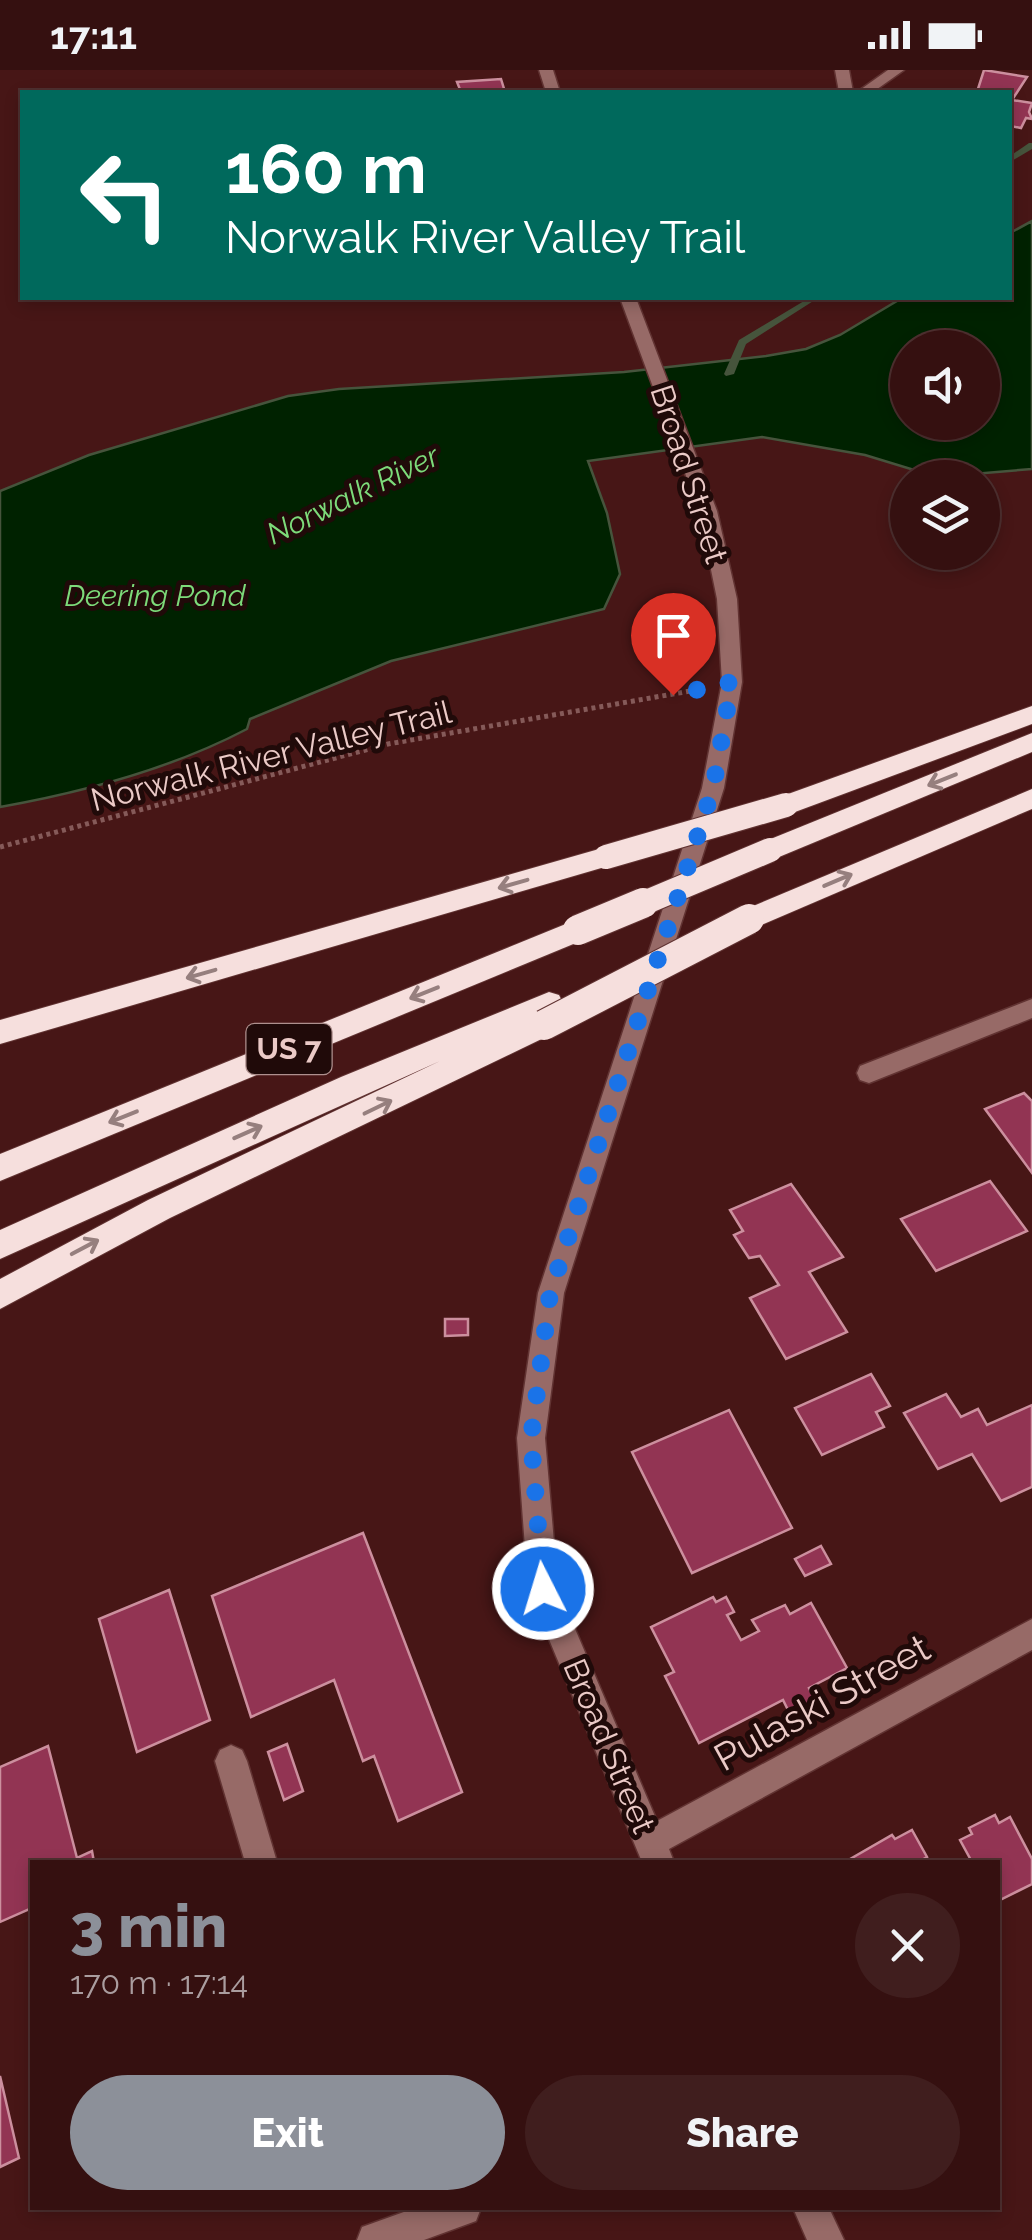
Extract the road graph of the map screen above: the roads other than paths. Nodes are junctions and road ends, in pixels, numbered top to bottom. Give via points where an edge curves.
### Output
1 (896, 70) edge
2 (867, 90) edge
3 (629, 300) edge
4 (1032, 714) edge
5 (1032, 742) edge
6 (1032, 798) edge
7 (1032, 1008) edge
8 (547, 1014) junction
9 (0, 1032) edge
10 (869, 1074) dead end
11 (0, 1168) edge
12 (0, 1245) edge
13 (0, 1295) edge
14 (1032, 1634) edge
15 (231, 1761) dead end
16 (654, 1852) edge
17 (261, 1860) edge
18 (455, 2210) edge
19 (812, 2210) edge
20 (390, 2226) edge
21 (826, 2240) edge

1 - 2 street
3 - 16 street, Broad Street via 708,511 727,599 732,682 713,788 550,1294 531,1438 543,1589
4 -> 9 highway, bridge via 786,805
5 -> 11 highway, US 7, bridge
8 -> 6 highway, bridge
7 - 10 street
12 -> 8 highway, US 7 via 351,1086
13 -> 8 highway via 159,1210 371,1111
14 - 16 street, Pulaski Street
15 - 17 street
18 - 20 street
19 - 21 street

